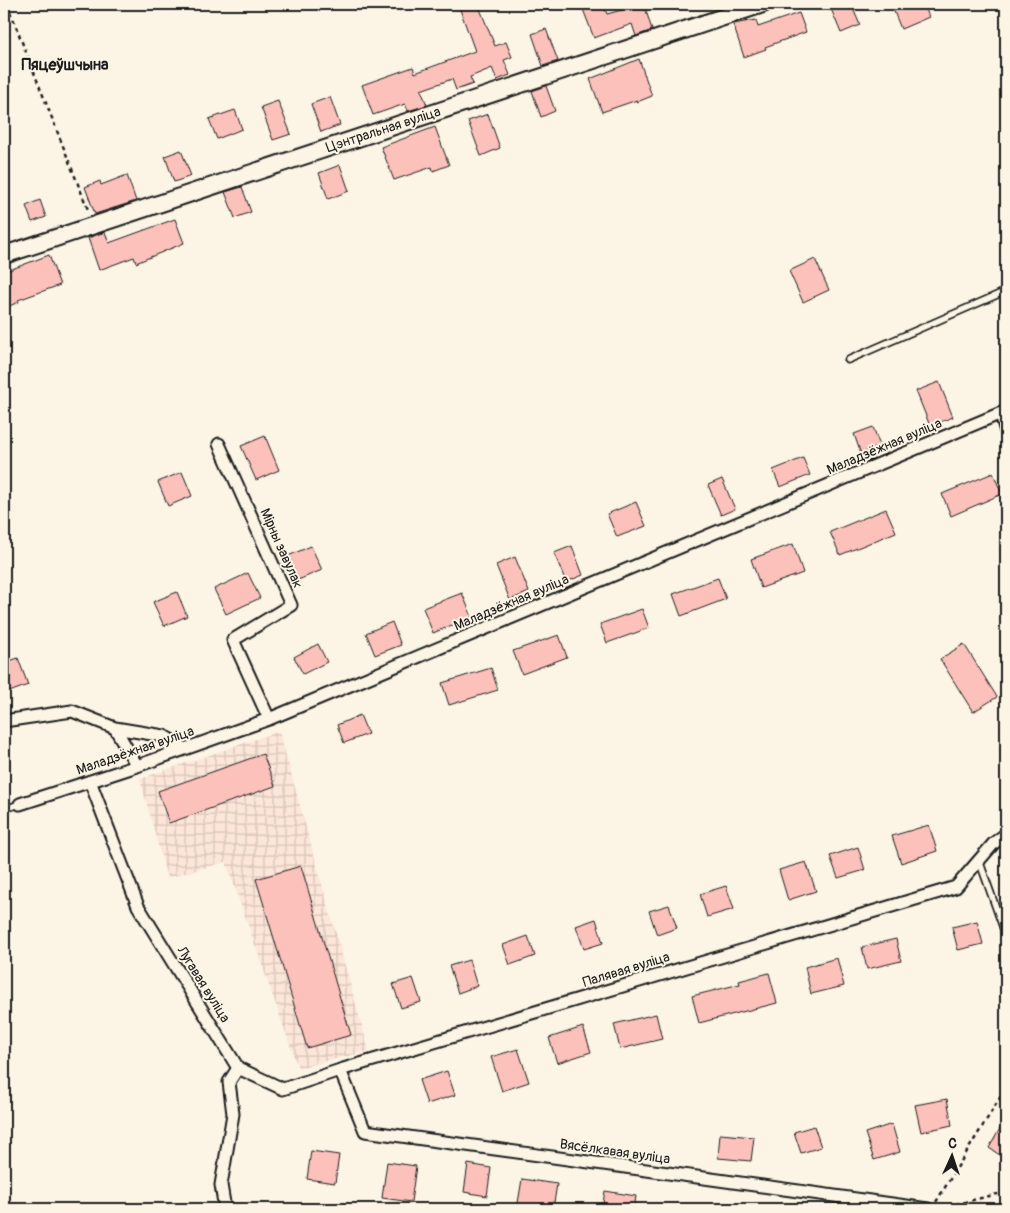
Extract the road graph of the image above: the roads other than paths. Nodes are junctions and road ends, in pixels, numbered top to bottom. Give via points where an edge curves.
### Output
1 (763, 4) edge
2 (4, 255) edge
3 (1006, 291) edge
4 (848, 360) dead end
5 (1003, 413) edge
6 (1006, 432) edge
7 (219, 444) dead end
8 (269, 719) junction
9 (4, 721) edge
10 (115, 728) junction
11 (185, 749) junction
12 (137, 766) junction
13 (90, 781) junction
14 (20, 804) joint
15 (4, 809) edge
16 (1006, 834) edge
17 (979, 860) junction
18 (1006, 936) edge
19 (238, 1068) junction
20 (340, 1070) junction
21 (225, 1209) edge
22 (931, 1209) edge

1 - 2 street, Цэнтральная вуліца
3 - 4 lane
5 - 6 street
5 - 8 street, Маладзёжная вуліца
7 - 8 street, Мірны завулак via 291,605 233,640
8 - 11 street, Маладзёжная вуліца
9 - 10 street via 72,711
10 - 11 street via 164,736
10 - 12 street
11 - 12 street, Маладзёжная вуліца
12 - 13 street, Маладзёжная вуліца
13 - 14 street, Маладзёжная вуліца
13 - 19 street, Лугавая вуліца via 138,906
14 - 15 lane
16 - 17 street, Палявая вуліца
17 - 18 lane
17 - 20 street, Палявая вуліца via 956,887
19 - 20 street, Палявая вуліца via 283,1089
19 - 21 street via 229,1082 233,1114 221,1185
20 - 22 street, Вясёлкавая вуліца via 365,1131

